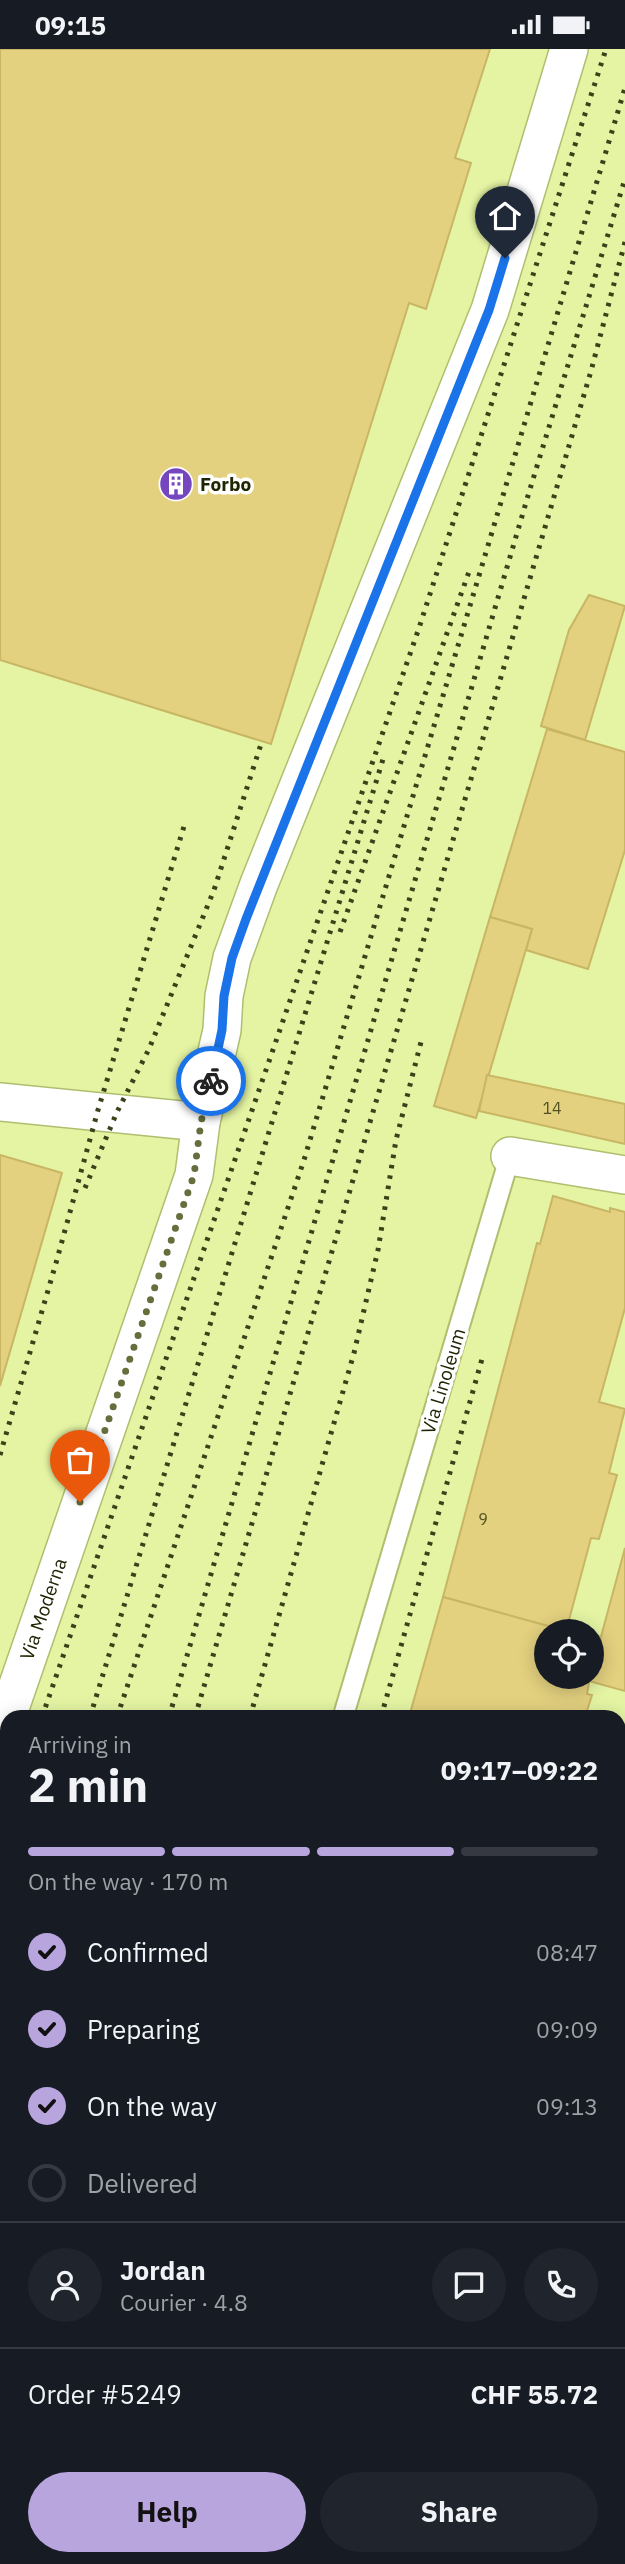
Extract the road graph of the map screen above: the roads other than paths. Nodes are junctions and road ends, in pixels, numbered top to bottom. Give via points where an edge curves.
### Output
1 (569, 49) edge
2 (0, 1102) edge
3 (201, 1122) junction
4 (510, 1156) joint
5 (625, 1175) edge
6 (9, 1710) edge
7 (345, 1710) edge

1 - 3 street, Via Moderna via 489,310 232,958 222,1030
2 - 3 street
3 - 6 street, Via Moderna via 194,1175
4 - 5 street, Via Linoleum
4 - 7 lane, Via Linoleum

